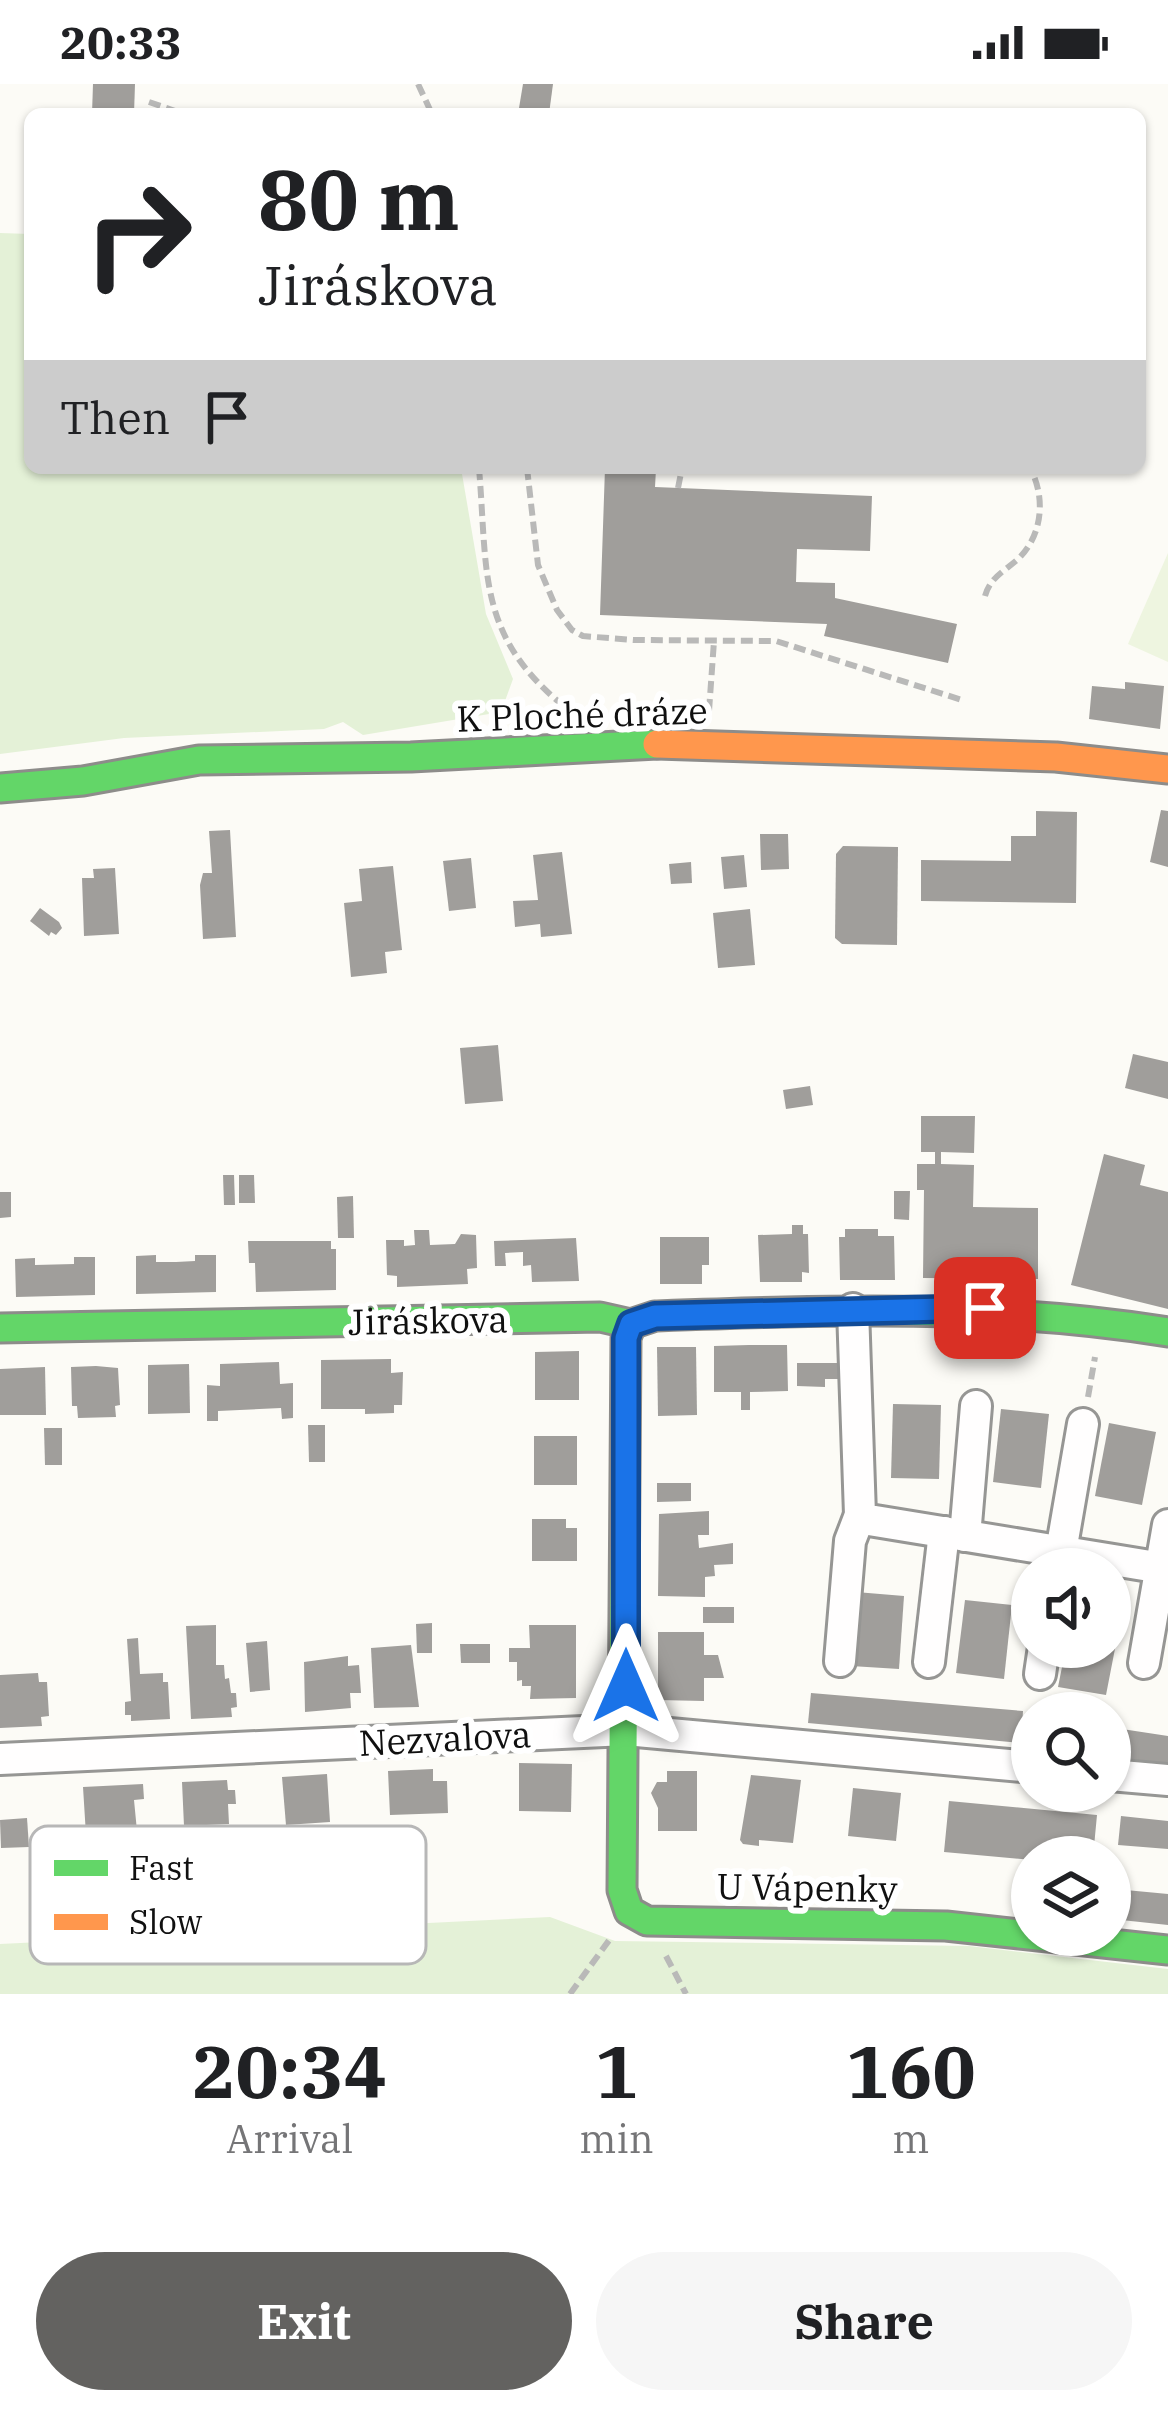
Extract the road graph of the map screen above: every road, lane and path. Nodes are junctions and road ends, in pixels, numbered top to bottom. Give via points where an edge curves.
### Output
1 (149, 102) dead end
2 (166, 108) edge
3 (478, 474) edge
4 (528, 474) edge
5 (681, 474) edge
6 (1032, 474) edge
7 (678, 488) dead end
8 (985, 596) dead end
9 (714, 640) junction
10 (962, 700) dead end
11 (594, 745) junction
12 (709, 745) junction
13 (1168, 769) edge
14 (0, 788) edge
15 (853, 1309) junction
16 (631, 1324) junction
17 (0, 1328) edge
18 (1168, 1332) edge
19 (976, 1406) dead end
20 (1083, 1424) dead end
21 (860, 1515) junction
22 (1168, 1525) edge
23 (954, 1534) junction
24 (1011, 1548) edge
25 (1061, 1548) edge
26 (1131, 1566) edge
27 (1164, 1569) edge
28 (840, 1661) dead end
29 (929, 1662) dead end
30 (1144, 1663) dead end
31 (626, 1730) junction
32 (0, 1759) edge
33 (1011, 1765) edge
34 (1131, 1776) edge
35 (1168, 1780) edge
36 (629, 1911) junction
37 (1168, 1950) edge
38 (570, 1994) edge

1 - 2 path
3 - 11 path via 496,622 519,661 582,722
4 - 9 path via 538,565 572,630 598,638
5 - 7 path
6 - 8 path via 1040,492 1034,533
9 - 10 path via 795,644
9 - 12 path
11 - 12 street, K Ploché dráze
11 - 14 street, K Ploché dráze via 199,760
12 - 13 street, K Ploché dráze via 1056,757
15 - 16 street, Jiráskova via 655,1316
15 - 18 street, Jiráskova via 985,1308
15 - 21 street
16 - 17 street, Jiráskova via 600,1317
16 - 31 street
19 - 23 street
20 - 25 street
21 - 23 street
21 - 28 street via 850,1541
22 - 27 street
23 - 24 street
23 - 29 street
26 - 27 street
27 - 30 street
31 - 32 street, Nezvalova
31 - 33 street, Nezvalova
31 - 36 street via 622,1890
34 - 35 street
36 - 37 street, U Vápenky via 647,1921 946,1926
36 - 38 path

